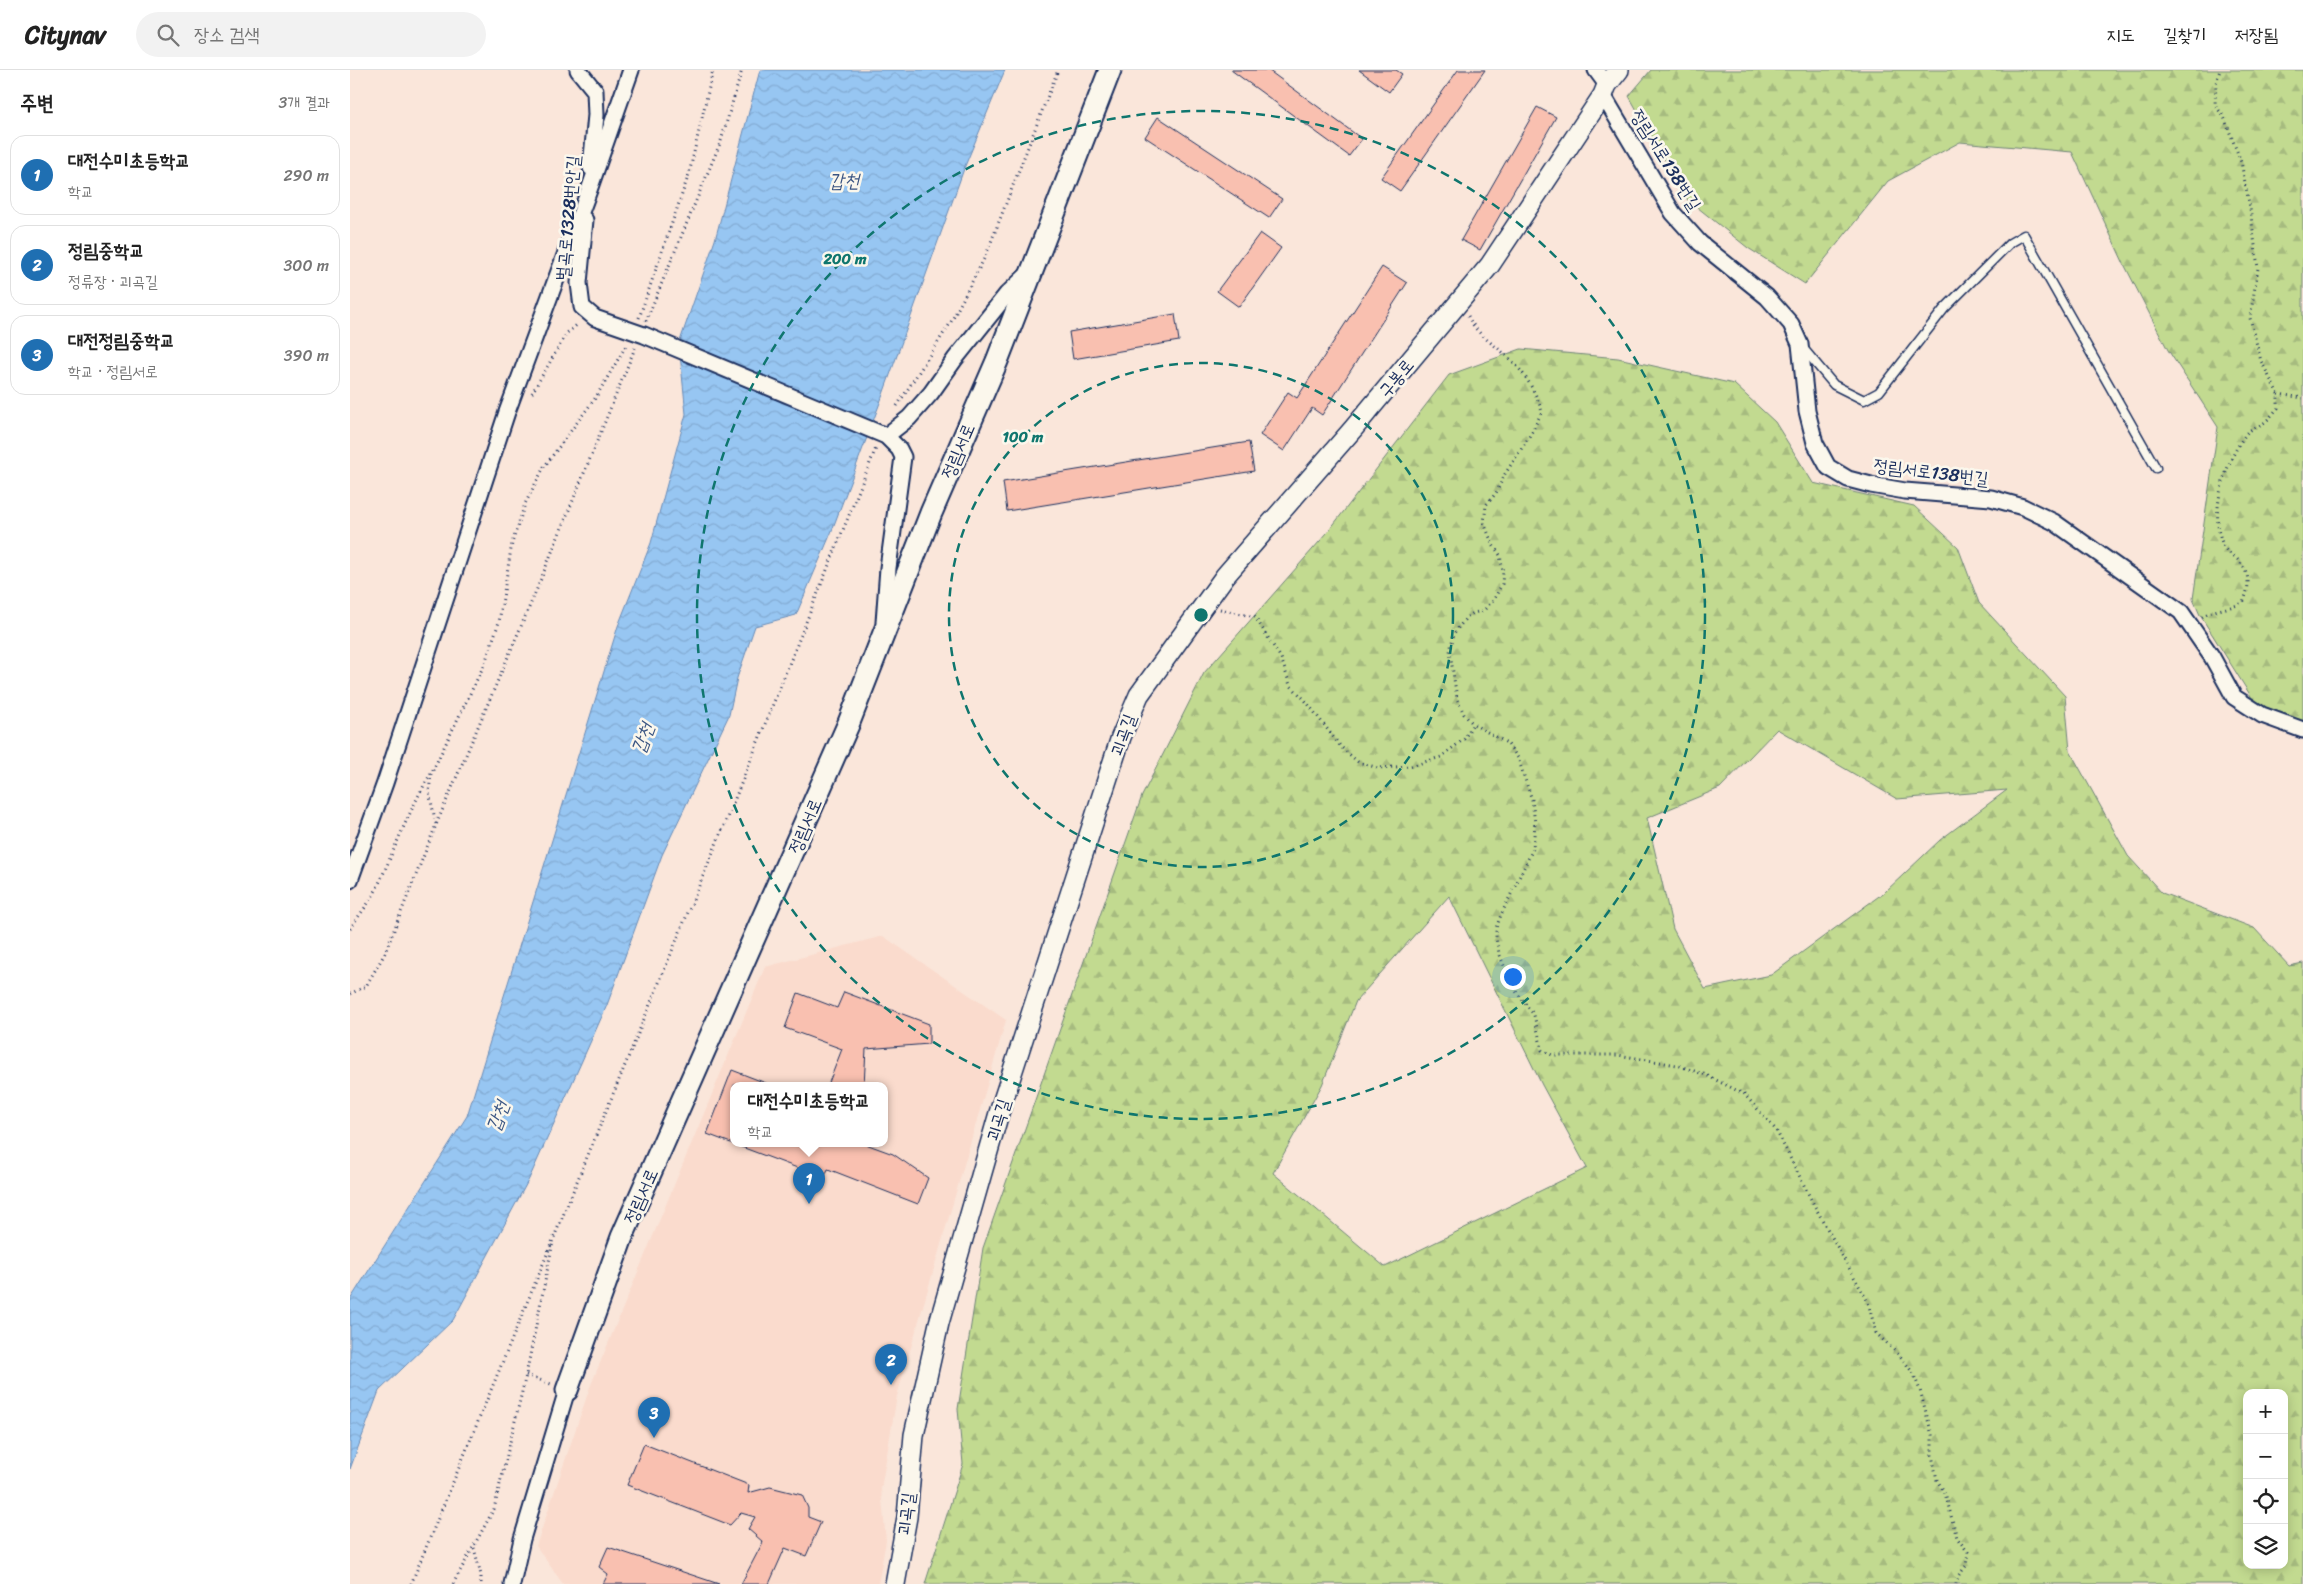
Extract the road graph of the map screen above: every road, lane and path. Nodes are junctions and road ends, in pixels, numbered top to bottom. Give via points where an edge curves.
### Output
1 (578, 70) edge
2 (631, 70) edge
3 (713, 70) edge
4 (742, 70) edge
5 (1058, 70) edge
6 (1110, 70) edge
7 (1619, 70) edge
8 (2220, 70) edge
9 (1602, 83) edge
10 (588, 193) junction
11 (1030, 272) junction
12 (1466, 293) junction
13 (595, 318) junction
14 (639, 334) junction
15 (1800, 344) junction
16 (2278, 394) junction
17 (2303, 398) edge
18 (507, 412) junction
19 (881, 435) junction
20 (2156, 468) dead end
21 (1202, 607) junction
22 (2191, 624) junction
23 (884, 631) junction
24 (1154, 672) joint
25 (1473, 724) junction
26 (2303, 730) edge
27 (430, 774) junction
28 (436, 825) junction
29 (350, 880) edge
30 (350, 929) edge
31 (350, 994) edge
32 (554, 1234) junction
33 (526, 1375) junction
34 (560, 1387) junction
35 (474, 1548) junction
36 (411, 1584) edge
37 (453, 1584) edge
38 (481, 1584) edge
39 (512, 1584) edge
40 (895, 1584) edge
41 (1956, 1584) edge

1 - 10 street, 벌곡로1328번안길 via 595,91 596,115
2 - 10 street
3 - 14 path via 688,174
4 - 14 path via 721,141
5 - 19 path via 986,254 952,322 901,398
6 - 11 main road, 정림서로
7 - 9 street, 구봉로
8 - 16 path via 2215,105 2224,117 2241,162 2258,268 2250,318 2261,361
9 - 12 street, 구봉로 via 1490,265
9 - 15 street, 정림서로138번길 via 1673,213 1700,242 1767,297 1791,324
10 - 13 street, 벌곡로1328번안길 via 579,283 582,307
10 - 18 street
11 - 19 street via 1006,294 909,418
11 - 23 main road, 정림서로 via 997,361
12 - 21 street, 구봉로
12 - 25 path via 1468,316 1474,328 1517,366 1538,397 1542,412 1486,505 1484,523 1500,555 1504,572 1502,584 1493,601 1483,611 1466,618 1454,633 1450,652 1458,699 1464,714
13 - 14 street
13 - 18 path via 580,322 567,333 528,401
14 - 19 street
14 - 27 path via 544,467 525,504 512,543 499,622 485,663
14 - 28 path via 534,596
15 - 20 lane via 1834,385 1864,400 1879,392 1944,309 2010,243 2024,235
15 - 22 street, 정림서로138번길 via 1807,411 1815,443 1828,467 1848,479 1871,485 1991,498 2024,507 2054,522 2181,612
16 - 17 path
16 - 22 path via 2278,408 2266,422 2248,432 2239,444 2221,486 2218,504 2221,538 2226,551 2248,572 2249,588 2242,603 2208,613
18 - 29 street via 386,782
19 - 23 street via 899,449 903,457
19 - 32 path via 741,784
21 - 24 street, 구봉로
21 - 25 path via 1255,617 1281,658 1290,685 1306,700 1341,747 1358,762 1378,768 1411,766 1441,757 1464,739
22 - 26 street, 정림서로138번길 via 2234,697 2262,714
23 - 34 main road, 정림서로 via 791,858 622,1237
24 - 40 street, 괴곡길 via 1139,695 1121,738 960,1245 914,1435 907,1517
25 - 41 path via 1507,743 1518,758 1532,800 1535,822 1533,849 1501,915 1496,938 1512,986 1534,1015 1542,1050 1552,1055 1618,1055 1677,1065 1744,1094 1776,1130 1868,1302 1876,1333 1900,1356 1920,1390 1932,1435 1937,1480 1945,1493 1957,1538 1968,1552 1966,1566
27 - 28 path via 429,792
27 - 30 path via 399,834 375,892
28 - 31 path via 384,955 366,986
32 - 33 path
32 - 36 path
33 - 34 path
33 - 35 path via 494,1509
34 - 39 street, 정림서로
35 - 37 path
35 - 38 path

